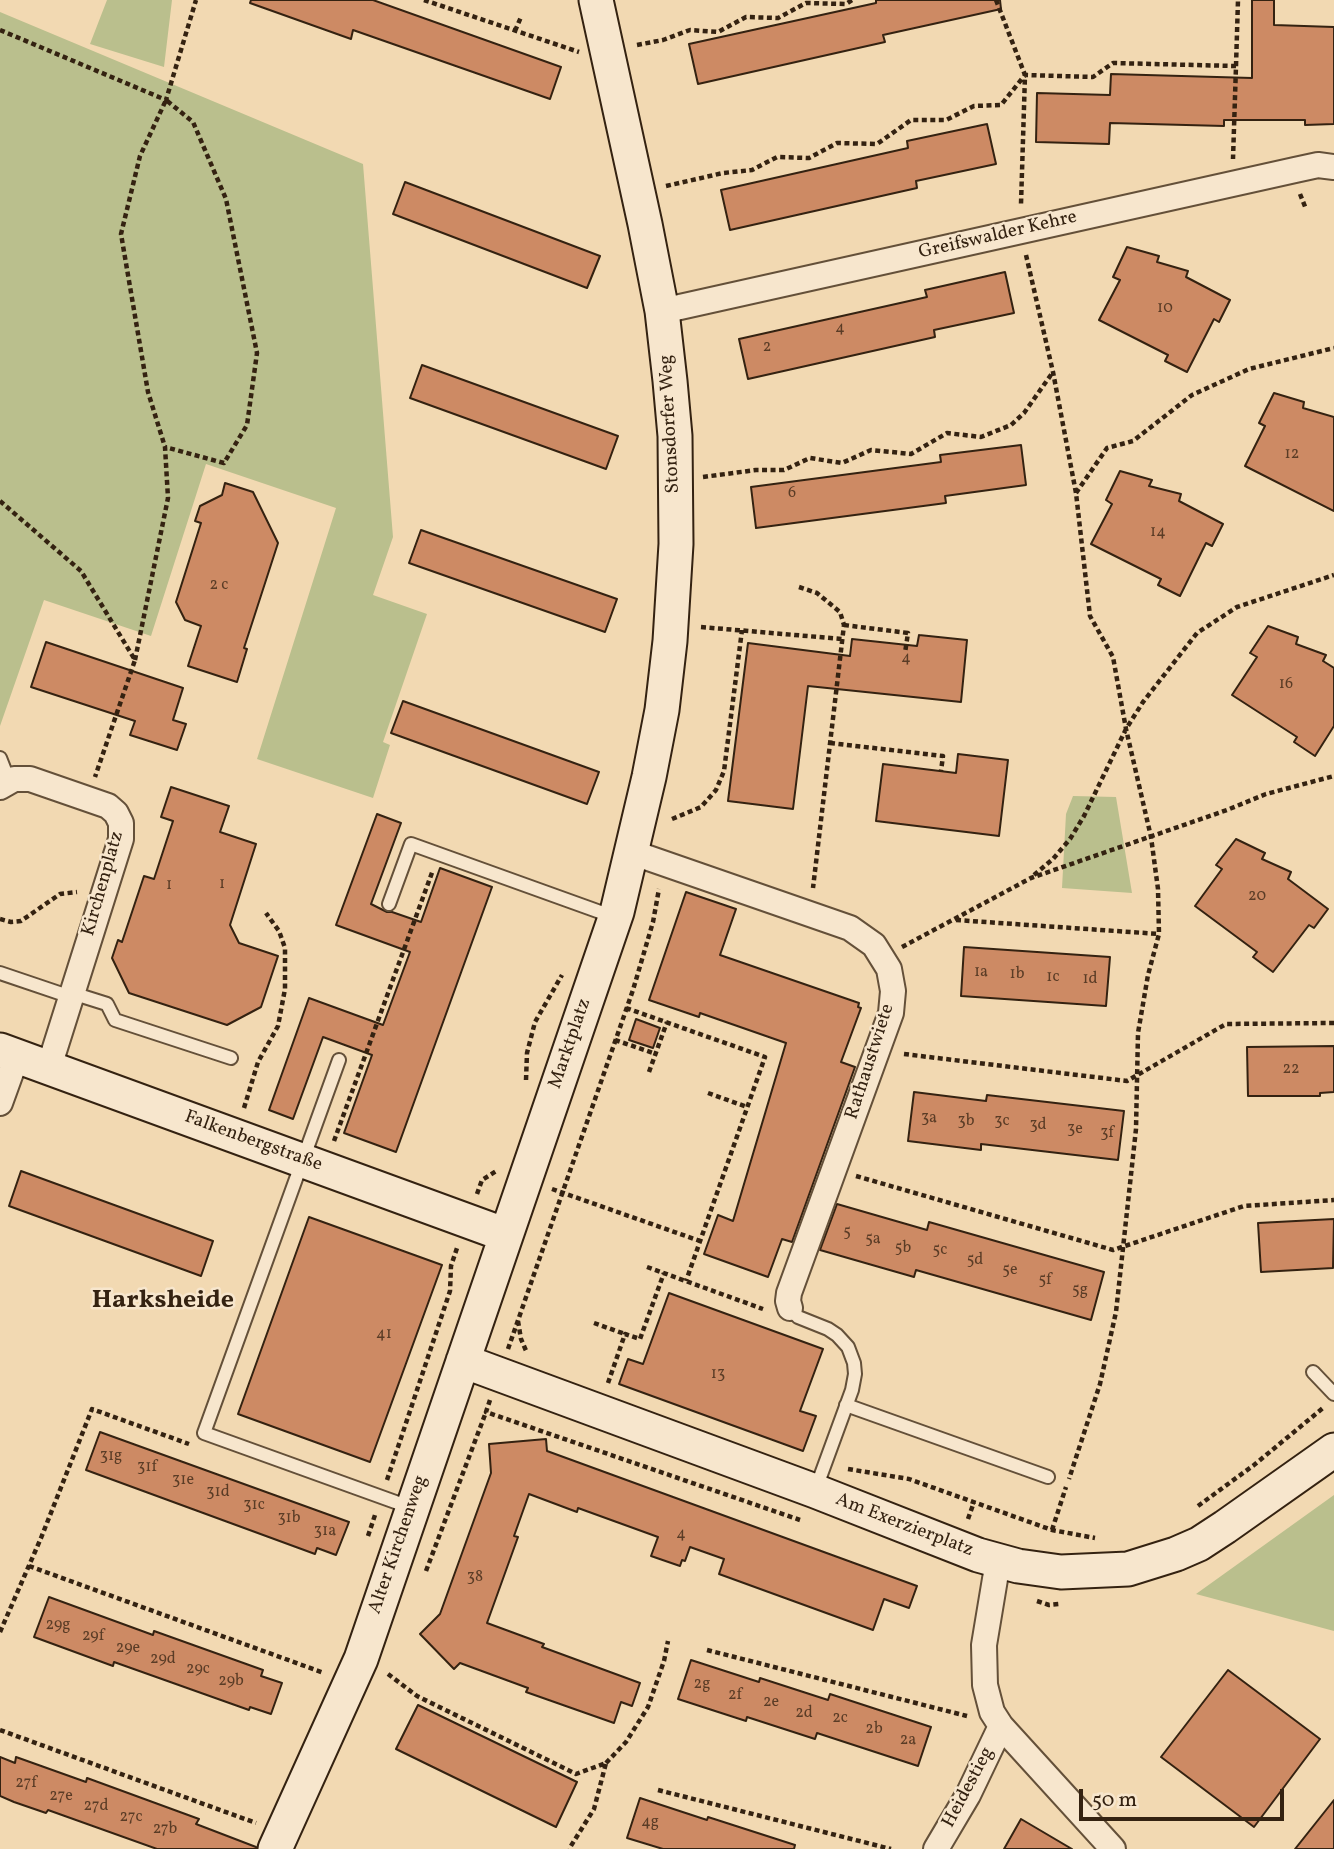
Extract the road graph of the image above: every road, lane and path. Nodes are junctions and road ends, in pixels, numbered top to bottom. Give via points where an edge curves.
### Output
1 (196, 0) edge
2 (424, 0) edge
3 (596, 0) edge
4 (852, 0) edge
5 (996, 0) edge
6 (1238, 0) edge
7 (521, 17) dead end
8 (0, 30) edge
9 (515, 31) junction
10 (632, 46) dead end
11 (590, 56) dead end
12 (1236, 66) junction
13 (1025, 75) junction
14 (166, 100) junction
15 (1334, 167) edge
16 (1232, 184) junction
17 (665, 186) dead end
18 (1020, 231) junction
19 (662, 311) junction
20 (1334, 348) edge
21 (1053, 372) junction
22 (164, 447) junction
23 (698, 478) dead end
24 (1076, 493) junction
25 (0, 500) edge
26 (1334, 575) edge
27 (799, 587) dead end
28 (844, 625) junction
29 (701, 627) dead end
30 (742, 630) junction
31 (842, 639) junction
32 (905, 653) dead end
33 (135, 660) junction
34 (1126, 729) junction
35 (830, 743) junction
36 (941, 771) dead end
37 (3, 775) edge
38 (1334, 776) edge
39 (88, 799) junction
40 (672, 819) dead end
41 (1150, 837) junction
42 (631, 852) junction
43 (439, 854) junction
44 (1031, 878) junction
45 (101, 900) junction
46 (389, 904) dead end
47 (266, 913) dead end
48 (810, 913) junction
49 (615, 918) junction
50 (0, 919) edge
51 (955, 920) junction
52 (1159, 934) junction
53 (882, 956) junction
54 (568, 964) dead end
55 (0, 973) edge
56 (71, 995) junction
57 (626, 1007) dead end
58 (667, 1022) junction
59 (1334, 1023) edge
60 (615, 1040) dead end
61 (878, 1050) junction
62 (9, 1053) edge
63 (656, 1054) junction
64 (231, 1058) dead end
65 (339, 1060) dead end
66 (49, 1067) junction
67 (649, 1072) dead end
68 (1136, 1076) junction
69 (527, 1091) dead end
70 (708, 1093) dead end
71 (0, 1103) edge
72 (747, 1107) junction
73 (235, 1135) junction
74 (503, 1160) dead end
75 (314, 1165) junction
76 (834, 1170) junction
77 (482, 1180) dead end
78 (562, 1193) dead end
79 (1334, 1200) edge
80 (506, 1235) junction
81 (700, 1241) junction
82 (457, 1247) dead end
83 (1124, 1247) junction
84 (646, 1267) dead end
85 (664, 1273) junction
86 (685, 1281) junction
87 (778, 1309) junction
88 (594, 1323) dead end
89 (625, 1334) junction
90 (463, 1361) junction
91 (1313, 1372) dead end
92 (604, 1394) dead end
93 (1334, 1394) edge
94 (846, 1405) junction
95 (1324, 1408) dead end
96 (92, 1409) dead end
97 (1334, 1450) edge
98 (1048, 1477) dead end
99 (815, 1491) junction
100 (381, 1497) junction
101 (974, 1502) dead end
102 (1195, 1507) dead end
103 (412, 1508) junction
104 (1052, 1530) junction
105 (368, 1537) dead end
106 (1107, 1538) dead end
107 (998, 1561) junction
108 (29, 1566) junction
109 (0, 1632) edge
110 (667, 1641) dead end
111 (707, 1650) dead end
112 (330, 1662) dead end
113 (387, 1673) dead end
114 (997, 1719) junction
115 (0, 1730) edge
116 (606, 1763) junction
117 (658, 1790) dead end
118 (262, 1811) dead end
119 (268, 1840) edge
120 (569, 1849) edge
121 (891, 1849) edge
122 (936, 1849) edge
123 (1113, 1849) edge

1 - 14 path
2 - 9 path
3 - 19 main road, Stonsdorfer Weg
4 - 10 path via 806,4 778,18 746,17 718,32 690,30
5 - 13 path
6 - 12 path
7 - 9 path
8 - 14 path
9 - 11 path
12 - 13 path via 1113,63 1093,77
12 - 16 path
13 - 17 path via 1001,105 974,106 946,120 911,120 877,144 837,144 809,158 777,157 752,170
13 - 18 path
14 - 22 path via 140,156 121,234 148,392
14 - 22 path via 193,122 226,199 257,353 247,425 224,463
15 - 16 street, Greifswalder Kehre via 1318,165
16 - 18 street, Greifswalder Kehre
18 - 19 street, Greifswalder Kehre
18 - 21 path
19 - 42 main road, Stonsdorfer Weg via 675,436 674,587 662,710
20 - 24 path via 1249,369 1192,395 1133,441 1107,448
21 - 23 path via 1011,425 981,437 947,433 911,454 871,450 842,463 810,458 784,470
21 - 24 path
22 - 33 path via 168,498
24 - 34 path via 1090,616 1113,657
25 - 33 path via 80,571
26 - 34 path via 1266,595 1217,617 1181,652
27 - 28 path via 817,593 840,612
28 - 31 path
28 - 32 path via 908,633
29 - 30 path
30 - 31 path
30 - 40 path via 724,771 701,807
31 - 35 path
33 - 39 path
34 - 41 path
34 - 44 path via 1077,828
35 - 36 path via 943,756
35 - 48 path
37 - 39 street, Kirchenplatz
38 - 41 path via 1266,794
39 - 45 street, Kirchenplatz via 112,809 121,823 121,839
41 - 44 path
41 - 52 path
42 - 48 street, Rathaustwiete
42 - 49 main road, Marktplatz
43 - 46 lane via 411,844
43 - 49 lane
43 - 75 path
44 - 51 path
45 - 50 path via 70,892 21,920
45 - 56 street, Kirchenplatz
47 - 73 path via 285,948 284,1001
48 - 53 street, Rathaustwiete via 857,931
49 - 80 main road, Marktplatz
51 - 52 path
51 - 53 path
52 - 68 path via 1141,1013
53 - 61 street, Rathaustwiete via 891,976 893,998
54 - 69 path via 535,1022 527,1053
55 - 56 lane
56 - 64 lane via 107,1004 115,1020
56 - 66 street, Kirchenplatz
57 - 58 path
58 - 63 path
58 - 72 path via 765,1057
59 - 68 path via 1226,1024
60 - 63 path
61 - 68 path via 1127,1081
61 - 76 street, Rathaustwiete
62 - 66 main road, Falkenbergstraße
62 - 71 street
63 - 67 path
65 - 75 lane
66 - 73 main road, Falkenbergstraße
68 - 83 path via 1136,1129
70 - 72 path
72 - 81 path
73 - 75 main road, Falkenbergstraße
74 - 77 path via 499,1169
75 - 80 main road, Falkenbergstraße
75 - 100 lane via 204,1433
76 - 83 path via 1113,1250
76 - 87 street, Rathaustwiete via 788,1297
78 - 81 path
79 - 83 path via 1244,1206
80 - 90 main road, Alter Kirchenweg
81 - 86 path
82 - 100 path via 450,1291
83 - 104 path via 1105,1366
84 - 85 path
85 - 86 path
85 - 89 path via 640,1339
86 - 87 path
87 - 94 lane via 833,1332 848,1347 855,1374
88 - 89 path
89 - 92 path
90 - 99 main road, Am Exerzierplatz
90 - 103 main road, Alter Kirchenweg
91 - 93 lane
94 - 98 lane
94 - 99 lane
95 - 102 path
96 - 108 path
97 - 107 main road, Am Exerzierplatz via 1199,1544 1152,1563 1084,1573
99 - 107 main road, Am Exerzierplatz
100 - 103 lane
100 - 105 path
101 - 104 path
103 - 119 main road, Alter Kirchenweg via 361,1659
104 - 106 path
107 - 114 street via 984,1645 985,1685
108 - 109 path
108 - 112 path via 326,1674
110 - 116 path via 648,1707
111 - 114 path via 966,1716
113 - 116 path via 417,1696 576,1774
114 - 122 street, Heidestieg via 968,1795
114 - 123 street
115 - 119 path
116 - 120 path via 594,1810
117 - 121 path
118 - 119 path

